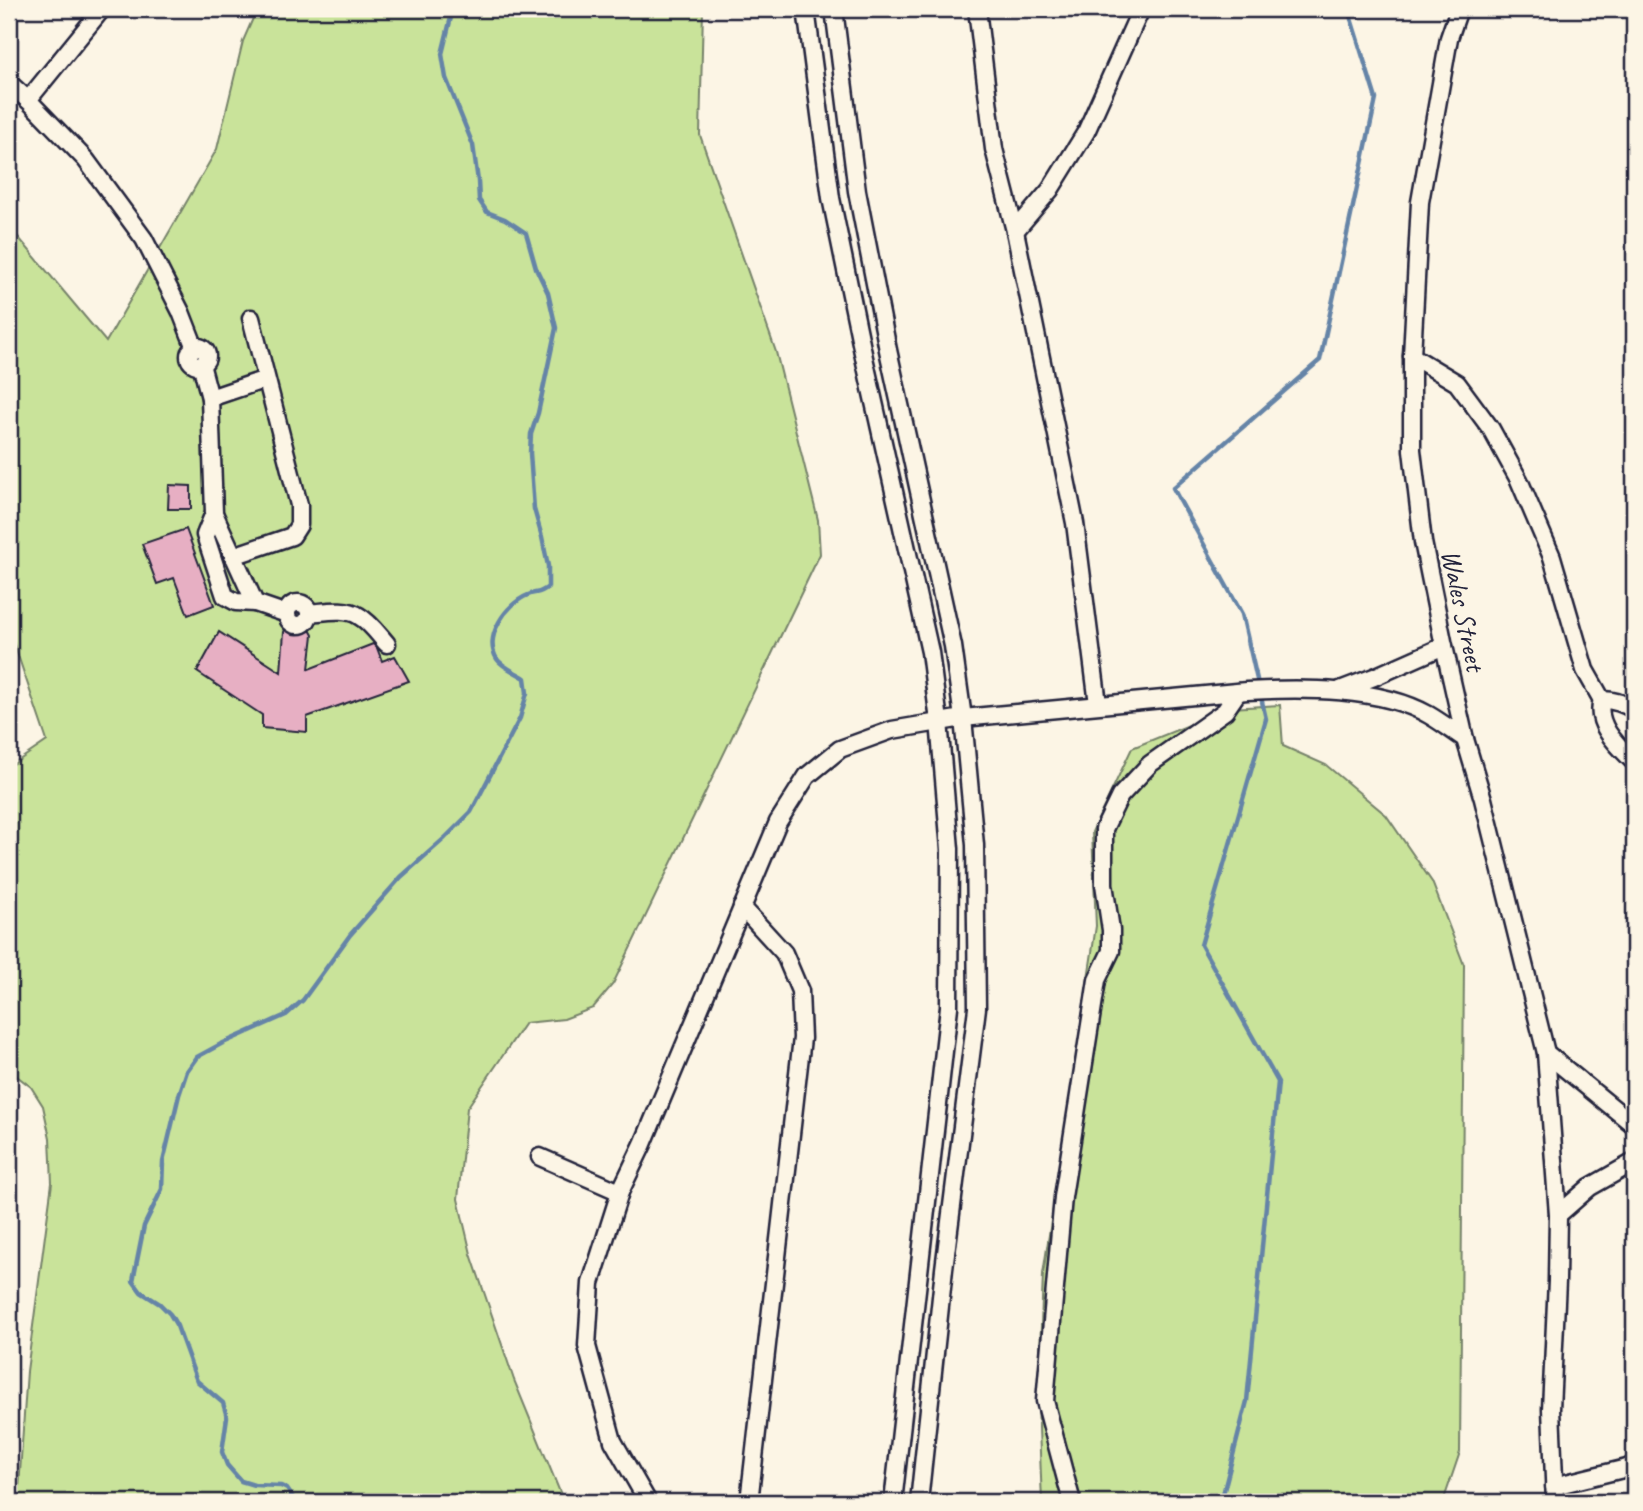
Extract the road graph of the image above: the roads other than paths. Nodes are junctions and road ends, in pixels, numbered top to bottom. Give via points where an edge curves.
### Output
1 (102, 9) edge
2 (806, 9) edge
3 (834, 9) edge
4 (977, 9) edge
5 (1141, 9) edge
6 (1459, 9) edge
7 (9, 83) edge
8 (28, 100) junction
9 (1015, 231) junction
10 (251, 318) dead end
11 (1412, 356) junction
12 (267, 379) junction
13 (210, 398) junction
14 (214, 513) junction
15 (233, 556) junction
16 (255, 603) junction
17 (387, 644) dead end
18 (1444, 646) junction
19 (1242, 691) junction
20 (1338, 691) junction
21 (1602, 700) junction
22 (1098, 704) junction
23 (1634, 710) edge
24 (963, 718) junction
25 (939, 721) junction
26 (1465, 738) junction
27 (1634, 762) edge
28 (742, 907) junction
29 (1546, 1053) junction
30 (1634, 1125) edge
31 (540, 1157) dead end
32 (1634, 1162) edge
33 (620, 1192) junction
34 (1558, 1215) junction
35 (1634, 1464) edge
36 (1555, 1494) edge
37 (648, 1502) edge
38 (749, 1502) edge
39 (893, 1502) edge
40 (919, 1502) edge
41 (1072, 1502) edge

1 - 8 street
2 - 25 street via 831,198 930,652
3 - 24 street via 857,191 953,646
4 - 9 street via 994,149
5 - 9 street via 1086,132 1050,190
6 - 11 street, Wales Street via 1449,38 1420,202
7 - 8 street
8 - 13 street via 86,160 144,239 181,312 195,348 189,356 201,364
9 - 22 street via 1075,523
10 - 12 street
11 - 18 street, Wales Street via 1412,450 1423,542
11 - 21 street via 1457,383 1492,429 1520,480 1552,557 1584,670
12 - 13 street
12 - 15 street via 299,505 299,526 292,536
13 - 14 street
14 - 15 street
14 - 16 street via 205,535 225,596
15 - 16 street
16 - 17 street via 287,614 292,604 298,603 309,613 352,613
18 - 20 street
18 - 26 street, Wales Street
19 - 20 street
19 - 22 street
19 - 41 street via 1225,711 1150,764 1120,796 1104,830 1111,951 1097,980 1063,1197 1045,1401
20 - 26 street via 1384,697 1427,713
21 - 23 street
21 - 27 street via 1600,715 1607,731
22 - 24 street
24 - 25 street
24 - 40 street via 975,845 977,1008
25 - 28 street via 892,730 840,749 807,776 778,822
25 - 39 street via 950,849 949,1007
26 - 29 street, Wales Street
28 - 33 street
28 - 38 street via 784,953 800,991 802,1038
29 - 30 street
29 - 34 street, Wales Street
31 - 33 street
32 - 34 street via 1590,1187
33 - 37 street via 592,1283 587,1346 613,1441
34 - 36 street, Wales Street via 1551,1409
35 - 36 street

